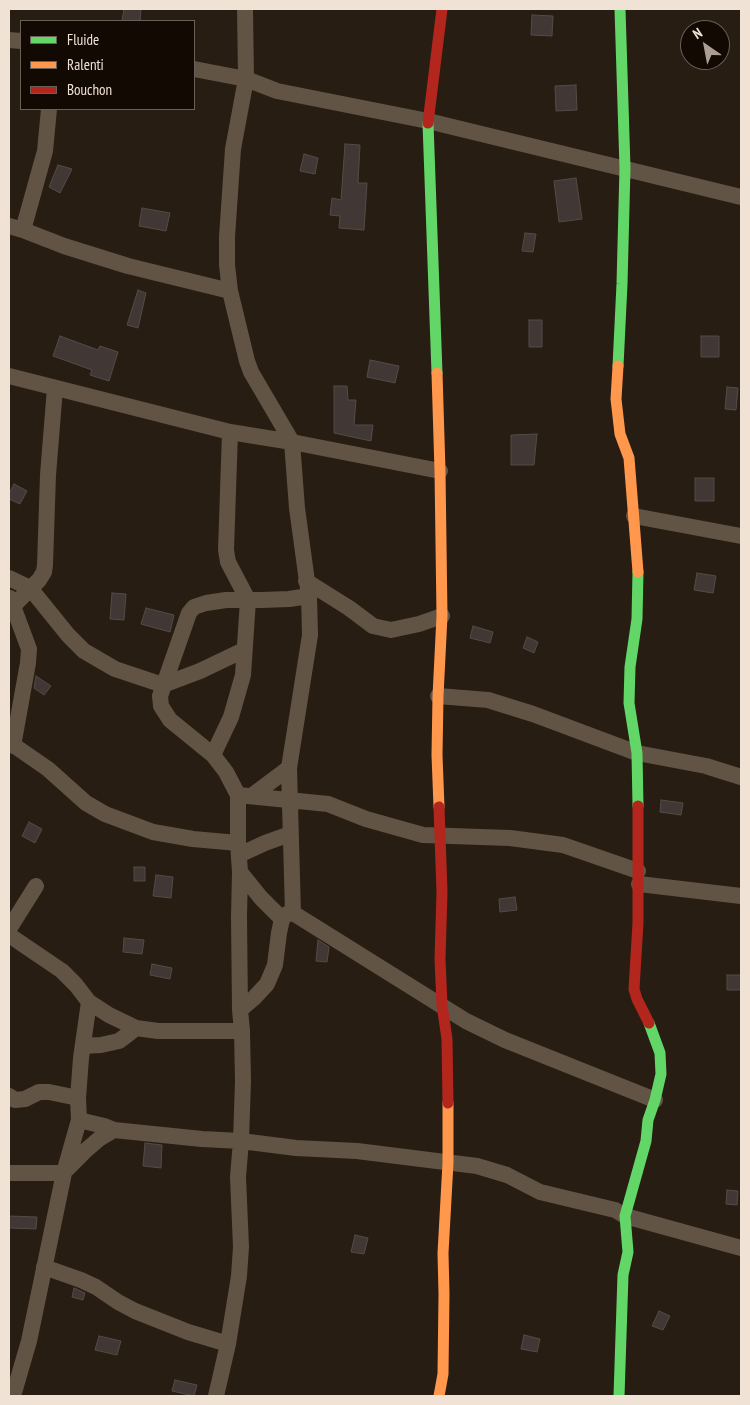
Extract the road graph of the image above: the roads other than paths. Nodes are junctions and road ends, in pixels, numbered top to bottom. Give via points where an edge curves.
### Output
1 (245, 9) edge
2 (442, 9) edge
3 (620, 9) edge
4 (195, 69) edge
5 (246, 79) junction
6 (49, 110) edge
7 (428, 121) junction
8 (625, 168) junction
9 (741, 197) edge
10 (16, 228) edge
11 (230, 291) junction
12 (9, 376) edge
13 (55, 388) junction
14 (230, 432) junction
15 (292, 442) junction
16 (440, 471) junction
17 (634, 516) junction
18 (741, 536) edge
19 (9, 578) edge
20 (30, 588) junction
21 (307, 588) junction
22 (11, 600) edge
23 (248, 600) junction
24 (442, 616) junction
25 (244, 650) junction
26 (163, 686) junction
27 (438, 696) junction
28 (11, 744) edge
29 (637, 753) junction
30 (213, 756) junction
31 (289, 768) junction
32 (741, 777) edge
33 (245, 795) junction
34 (290, 800) junction
35 (290, 834) junction
36 (440, 836) junction
37 (238, 849) junction
38 (240, 872) junction
39 (639, 878) junction
40 (36, 886) dead end
41 (741, 896) edge
42 (288, 916) junction
43 (9, 929) edge
44 (9, 935) edge
45 (89, 1002) junction
46 (442, 1005) junction
47 (240, 1010) junction
48 (466, 1021) junction
49 (136, 1028) junction
50 (242, 1031) junction
51 (446, 1040) junction
52 (83, 1046) junction
53 (9, 1096) edge
54 (78, 1098) junction
55 (655, 1100) junction
56 (79, 1120) junction
57 (114, 1130) junction
58 (241, 1141) junction
59 (448, 1163) junction
60 (9, 1173) edge
61 (64, 1173) junction
62 (625, 1216) junction
63 (741, 1248) edge
64 (44, 1267) junction
65 (228, 1344) junction
66 (13, 1396) edge
67 (216, 1396) edge
68 (439, 1396) edge
69 (619, 1396) edge

1 - 5 street
2 - 7 street
3 - 8 street
4 - 5 street
5 - 7 street via 277,91
5 - 11 street via 233,149 227,237
6 - 10 street via 45,152
7 - 8 street
7 - 16 street
8 - 9 street
8 - 17 street via 616,399 620,434 629,458
10 - 11 street via 128,266
11 - 15 street via 251,372
12 - 13 street
13 - 14 street
13 - 20 street via 45,565 39,580
14 - 15 street
14 - 23 street via 226,550 228,562
15 - 16 street
15 - 21 street
16 - 24 street
17 - 18 street
17 - 29 street via 639,579 629,703
19 - 20 street
20 - 22 street
20 - 26 street via 84,651 115,669
21 - 23 street via 289,599
21 - 24 street via 349,608 374,626 391,630
21 - 31 street via 310,635
22 - 28 street via 29,649
23 - 25 street
23 - 26 street via 206,603 189,613
24 - 27 street
25 - 26 street
25 - 30 street via 243,675 237,697
26 - 30 street via 161,706 170,720
27 - 29 street via 488,700
27 - 36 street
28 - 37 street via 48,769 86,803 105,814 153,832
29 - 32 street via 706,766
29 - 39 street
30 - 33 street
31 - 33 street
31 - 34 street
33 - 34 street
33 - 37 street
34 - 35 street
34 - 36 street via 328,804 402,830
35 - 37 street
35 - 42 street
36 - 39 street via 510,838 563,845
36 - 46 street
37 - 38 street
38 - 42 street via 261,898
38 - 47 street
39 - 41 street
39 - 55 street via 634,989 660,1052 661,1074
40 - 43 street
42 - 46 street
42 - 47 street via 268,984
44 - 45 street via 62,971
45 - 49 street
45 - 52 street
46 - 48 street
46 - 51 street
47 - 50 street
48 - 51 street
48 - 55 street
49 - 50 street
49 - 52 street via 119,1041
50 - 58 street
51 - 59 street
52 - 54 street
53 - 54 street via 15,1100 49,1092
54 - 56 street
55 - 62 street
56 - 57 street
56 - 61 street
57 - 58 street
57 - 61 street via 85,1150
58 - 59 street via 296,1148 357,1150
58 - 65 street via 238,1177 241,1247
59 - 62 street via 477,1166 507,1175 540,1192 615,1210
59 - 68 street via 443,1253 443,1374
60 - 61 street
61 - 64 street
62 - 63 street
62 - 69 street via 628,1252 623,1275
64 - 65 street via 96,1287 135,1311
64 - 66 street via 29,1341
65 - 67 street

